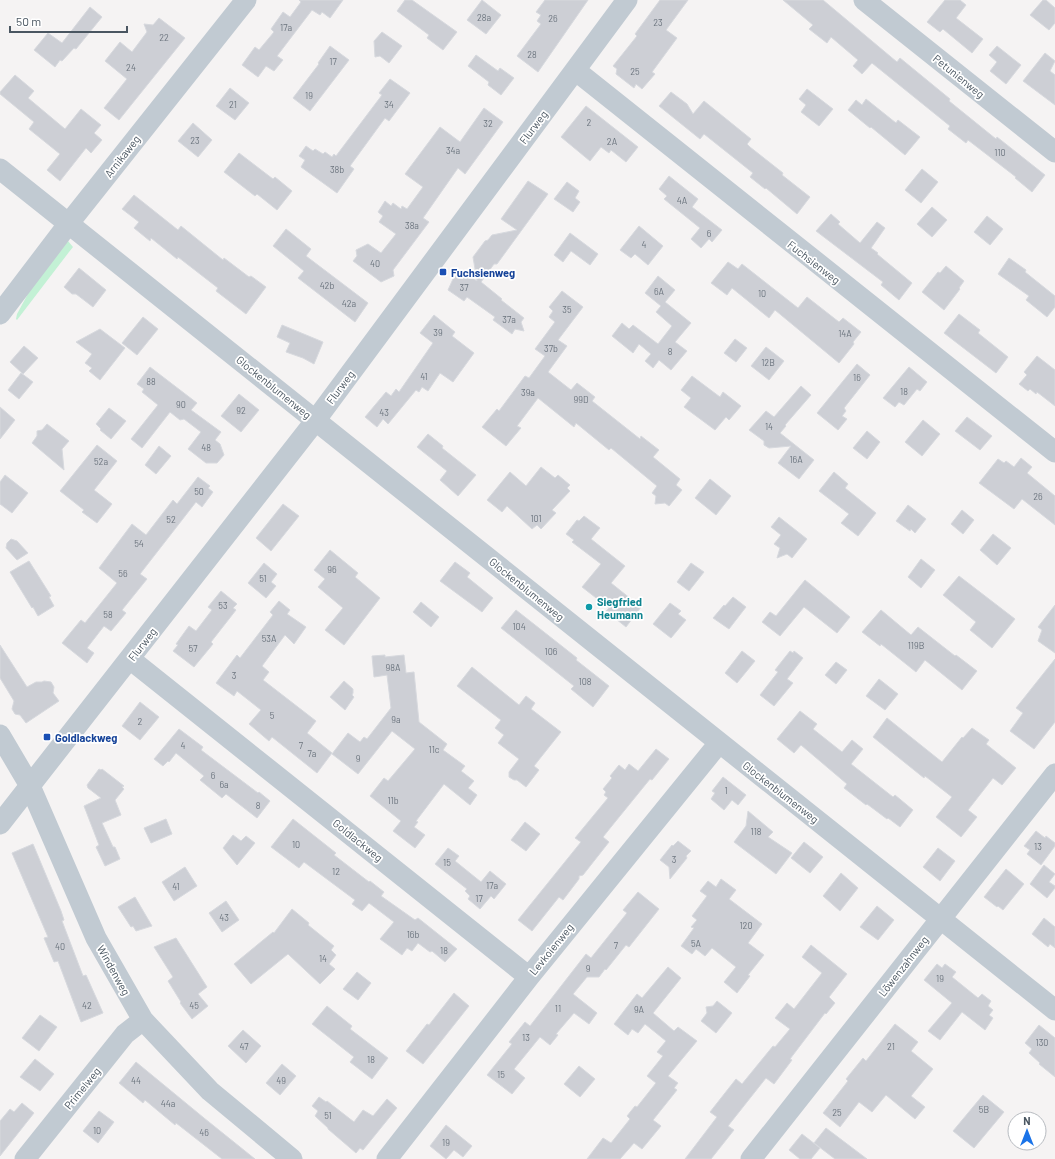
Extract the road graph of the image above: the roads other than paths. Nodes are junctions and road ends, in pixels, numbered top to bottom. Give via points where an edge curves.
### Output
1 (246, 0) edge
2 (627, 0) edge
3 (864, 0) edge
4 (575, 70) junction
5 (1055, 152) edge
6 (0, 169) edge
7 (69, 223) junction
8 (0, 314) edge
9 (316, 420) junction
10 (1055, 452) edge
11 (130, 659) junction
12 (0, 735) edge
13 (719, 743) junction
14 (1055, 774) edge
15 (30, 786) junction
16 (0, 824) edge
17 (940, 918) junction
18 (529, 977) junction
19 (1055, 1010) edge
20 (143, 1020) junction
21 (755, 1158) edge
22 (25, 1159) edge
23 (292, 1159) edge
24 (387, 1159) edge

1 - 7 street, Arnikaweg
2 - 4 street, Flurweg
3 - 5 street, Petunienweg
4 - 9 street, Flurweg
4 - 10 street, Fuchsienweg
6 - 7 street, Glockenblumenweg
7 - 8 street, Arnikaweg
7 - 9 street, Glockenblumenweg
9 - 11 street, Flurweg
9 - 13 street, Glockenblumenweg
11 - 15 street, Flurweg
11 - 18 street, Goldlackweg
12 - 15 street, Windenweg
13 - 17 street, Glockenblumenweg
13 - 18 street, Levkoienweg
14 - 17 street, Löwenzahnweg
15 - 16 street, Flurweg
15 - 20 street, Windenweg via 96,938
17 - 19 street, Glockenblumenweg
17 - 21 street, Löwenzahnweg
18 - 24 street, Levkoienweg
20 - 22 street, Primelweg via 125,1034
20 - 23 street, Windenweg via 210,1091

